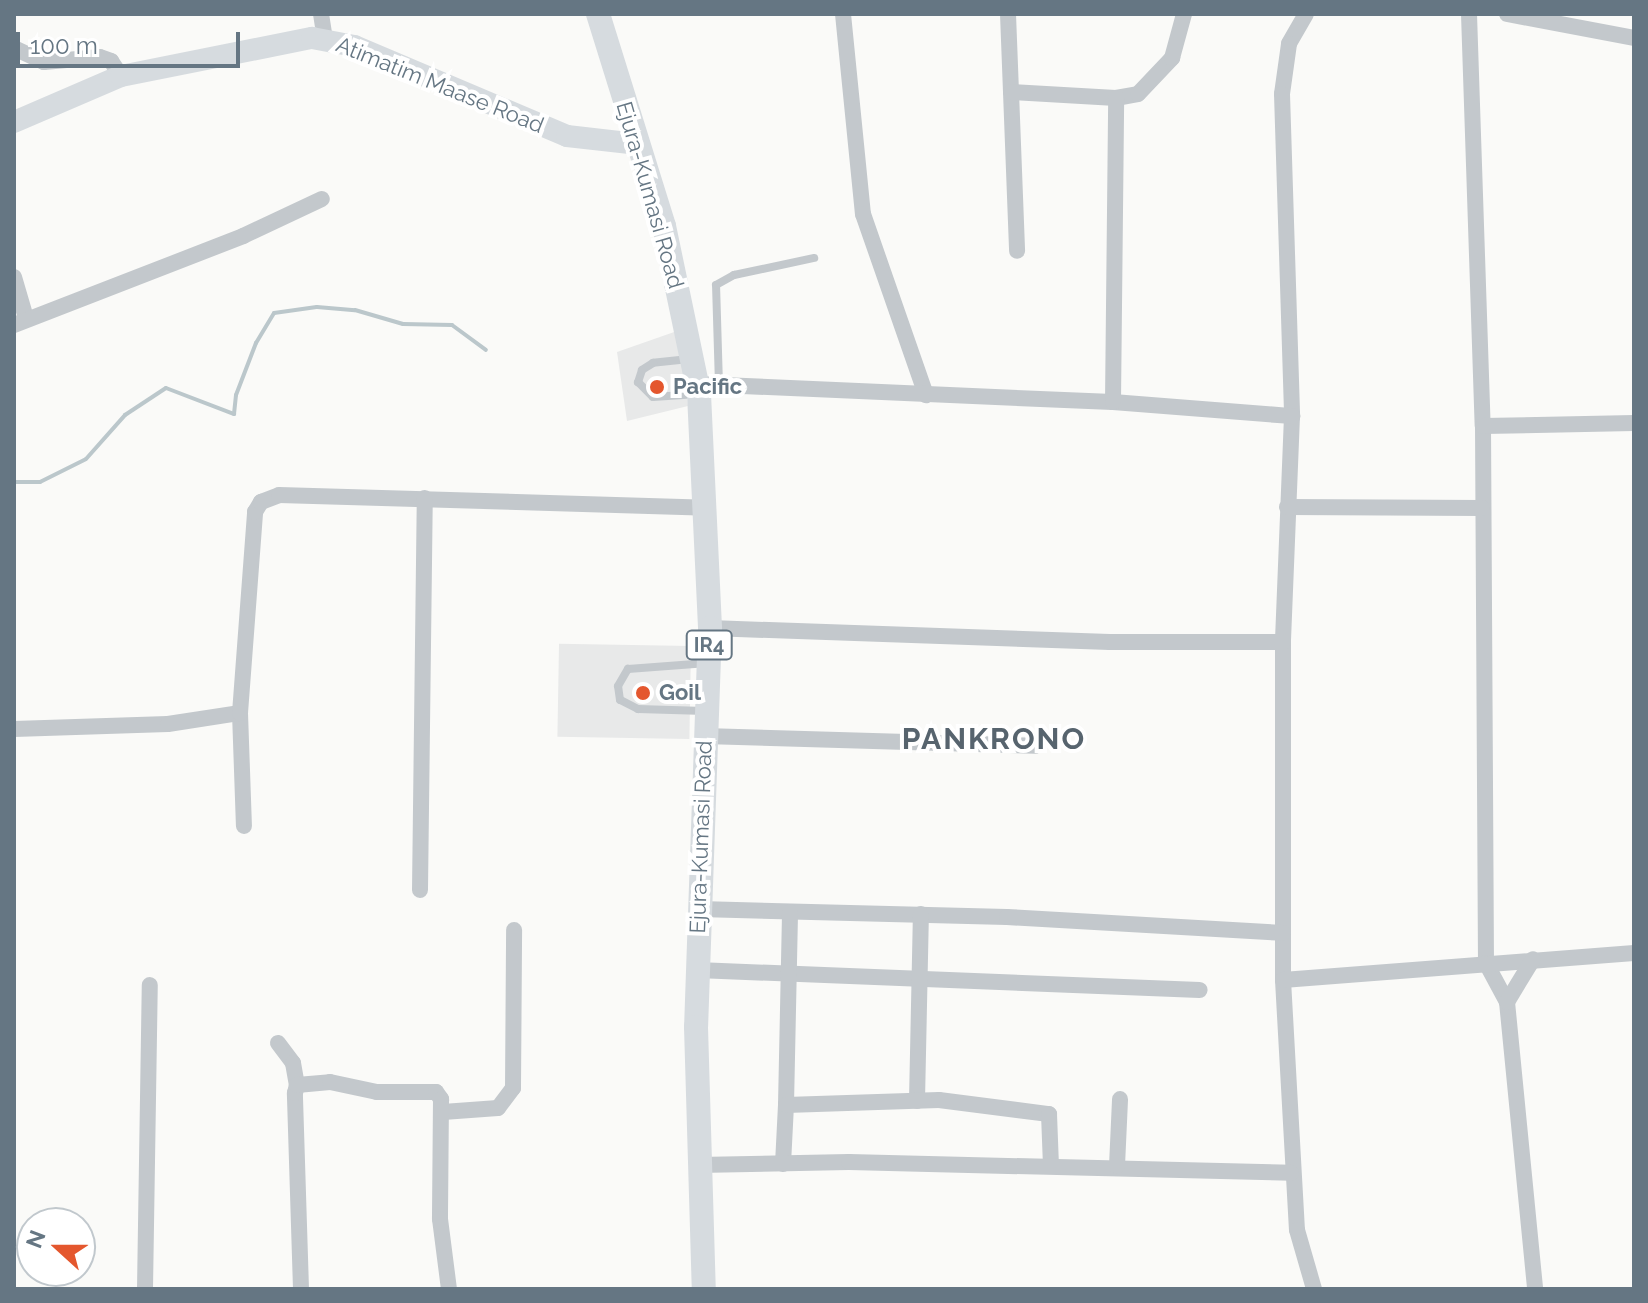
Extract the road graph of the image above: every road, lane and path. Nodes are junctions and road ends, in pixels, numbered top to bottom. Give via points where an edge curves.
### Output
1 (321, 14) edge
2 (598, 14) edge
3 (843, 14) edge
4 (1008, 14) edge
5 (1184, 14) edge
6 (1306, 14) edge
7 (1469, 14) edge
8 (1507, 14) edge
9 (1634, 38) edge
10 (325, 39) junction
11 (14, 48) edge
12 (121, 76) junction
13 (1011, 92) junction
14 (1116, 98) junction
15 (14, 122) edge
16 (637, 144) junction
17 (322, 199) dead end
18 (1017, 251) dead end
19 (814, 258) dead end
20 (14, 277) edge
21 (20, 322) edge
22 (694, 359) junction
23 (705, 388) junction
24 (926, 395) junction
25 (1113, 402) junction
26 (1292, 416) junction
27 (1634, 423) edge
28 (1483, 426) junction
29 (425, 498) junction
30 (1287, 507) junction
31 (707, 508) junction
32 (1482, 508) junction
33 (710, 628) junction
34 (1283, 642) junction
35 (708, 663) junction
36 (705, 711) junction
37 (240, 713) junction
38 (14, 729) edge
39 (704, 736) junction
40 (1035, 746) dead end
41 (244, 826) dead end
42 (420, 890) dead end
43 (699, 909) junction
44 (790, 912) junction
45 (921, 914) junction
46 (514, 930) dead end
47 (1283, 933) junction
48 (1634, 953) edge
49 (1533, 959) junction
50 (1486, 963) junction
51 (697, 970) junction
52 (788, 978) junction
53 (1283, 980) junction
54 (922, 983) junction
55 (150, 985) dead end
56 (1200, 990) dead end
57 (1507, 1002) junction
58 (278, 1043) dead end
59 (297, 1085) junction
60 (1120, 1099) dead end
61 (917, 1101) junction
62 (786, 1105) junction
63 (443, 1112) junction
64 (783, 1164) junction
65 (698, 1165) junction
66 (1051, 1166) junction
67 (1117, 1166) junction
68 (1291, 1173) junction
69 (145, 1289) edge
70 (301, 1289) edge
71 (449, 1289) edge
72 (704, 1289) edge
73 (1314, 1289) edge
74 (1535, 1289) edge

1 - 10 street
2 - 16 main road, Ejura-Kumasi Road / IR4
3 - 24 street via 863,214
4 - 13 street
5 - 14 street via 1172,58 1156,80 1138,94
6 - 26 street via 1289,44 1282,94
7 - 28 street
8 - 9 street
10 - 12 main road, Atimatim Maase Road via 280,41
10 - 16 main road, Atimatim Maase Road via 567,136
11 - 12 street via 44,62 100,57 111,61
12 - 15 main road, Atimatim Maase Road
13 - 14 street
13 - 18 street
14 - 25 street
16 - 22 main road, Ejura-Kumasi Road / IR4 via 664,226
17 - 21 street via 243,236
19 - 23 lane via 734,275 716,285
20 - 21 street
22 - 23 main road, Ejura-Kumasi Road / IR4
22 - 23 lane via 653,363 642,370 638,382 653,397
23 - 24 street
23 - 31 main road, Ejura-Kumasi Road / IR4
24 - 25 street
25 - 26 street
26 - 30 street
27 - 28 street
28 - 32 street
29 - 31 street
29 - 37 street via 279,495 261,502 253,531
29 - 42 street
30 - 32 street
30 - 34 street
31 - 33 main road, Ejura-Kumasi Road / IR4
32 - 50 street
33 - 34 street via 1110,642
33 - 35 main road, Ejura-Kumasi Road / IR4
34 - 47 street
35 - 36 main road, Ejura-Kumasi Road / IR4
35 - 36 lane via 628,669 618,686 620,700 638,709
36 - 39 main road, Ejura-Kumasi Road / IR4
37 - 38 street via 168,724
37 - 41 street
39 - 40 street
39 - 43 main road, Ejura-Kumasi Road / IR4
43 - 44 street
43 - 51 main road, Ejura-Kumasi Road / IR4
44 - 45 street
44 - 52 street
45 - 47 street
45 - 54 street
46 - 63 street via 513,1088 498,1108
47 - 53 street
48 - 49 street
49 - 50 street
49 - 57 street
50 - 53 street
50 - 57 street
51 - 52 street
51 - 65 main road, Ejura-Kumasi Road / IR4
52 - 54 street
52 - 62 street
53 - 68 street
54 - 56 street
54 - 61 street
55 - 69 street
57 - 74 street
58 - 59 street via 293,1063
59 - 63 street via 330,1082 377,1092 436,1092
59 - 70 street
60 - 67 street
61 - 62 street
61 - 66 street via 1049,1114
62 - 64 street
63 - 71 street via 440,1219
64 - 65 street
64 - 66 street
65 - 72 main road, Ejura-Kumasi Road / IR4
66 - 67 street
67 - 68 street
68 - 73 street via 1297,1230

